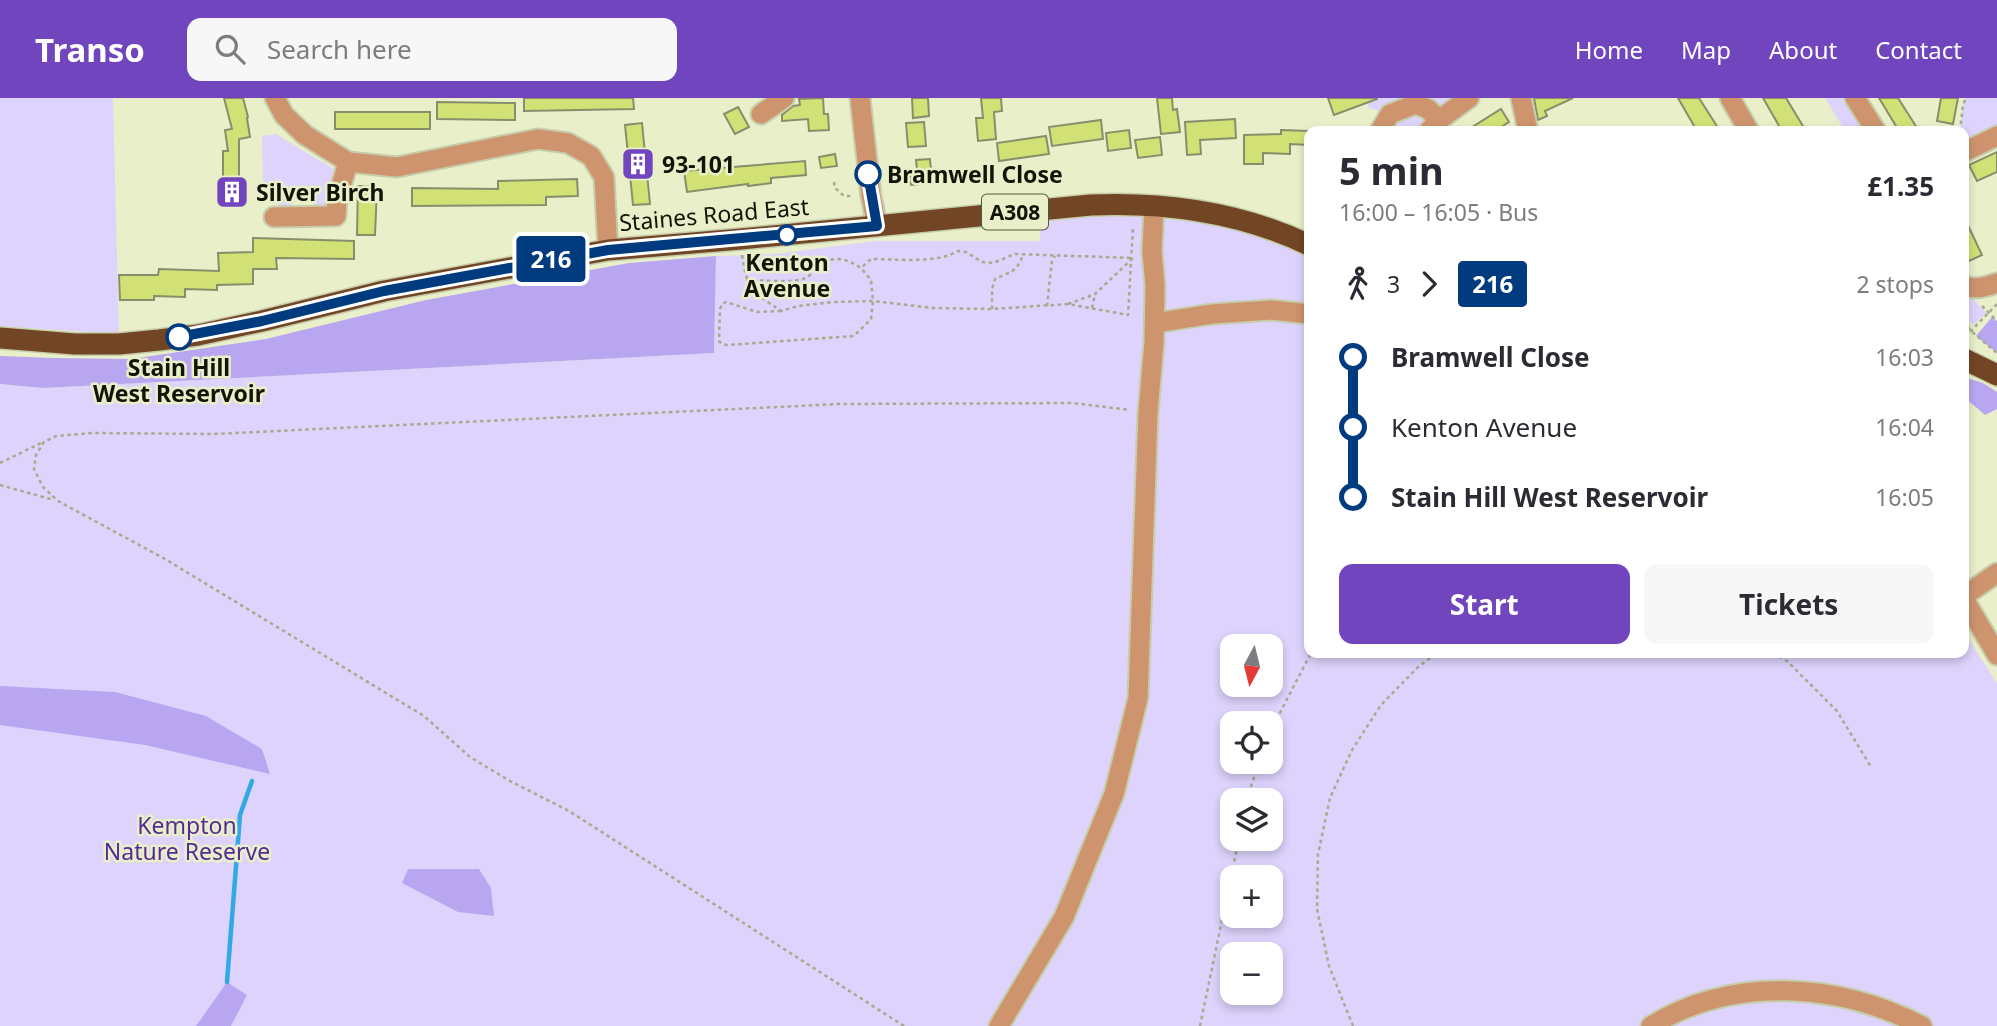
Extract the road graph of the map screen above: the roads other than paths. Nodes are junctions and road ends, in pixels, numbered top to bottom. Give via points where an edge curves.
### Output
1 (275, 98) edge
2 (784, 98) edge
3 (860, 98) edge
4 (1469, 98) edge
5 (1521, 98) edge
6 (1730, 98) edge
7 (1855, 98) edge
8 (761, 114) dead end
9 (1383, 126) edge
10 (1434, 126) edge
11 (1527, 126) edge
12 (1746, 126) edge
13 (1873, 126) edge
14 (1997, 136) edge
15 (1969, 150) edge
16 (348, 162) junction
17 (1154, 206) junction
18 (274, 217) dead end
19 (877, 226) junction
20 (1304, 242) edge
21 (608, 250) junction
22 (1997, 283) edge
23 (1969, 287) edge
24 (1304, 313) edge
25 (1155, 323) junction
26 (0, 338) edge
27 (1969, 361) edge
28 (1997, 374) edge
29 (1997, 573) edge
30 (1969, 593) edge
31 (1969, 606) edge
32 (1997, 655) edge
33 (999, 1026) edge
34 (1651, 1026) edge
35 (1922, 1026) edge

1 - 16 street via 305,135
2 - 8 street
3 - 19 street
4 - 10 street
5 - 11 street
6 - 12 street
7 - 13 street
9 - 10 street via 1390,114 1416,104 1428,109
14 - 15 street
16 - 18 street via 336,216
16 - 21 street via 397,167 538,139 568,143 591,156 604,177
17 - 19 highway, Staines Road East / A308 via 1091,205
17 - 20 highway, Staines Road East / A308 via 1241,220
17 - 25 street
19 - 21 highway, Staines Road East / A308
21 - 26 highway, Staines Road East / A308 via 384,291 198,335 119,344
22 - 23 street
24 - 25 street via 1272,310
25 - 33 street via 1147,412 1138,698 1114,794 1064,917
27 - 28 highway
29 - 30 street
31 - 32 street
34 - 35 street via 1706,1001 1784,990 1859,1000

